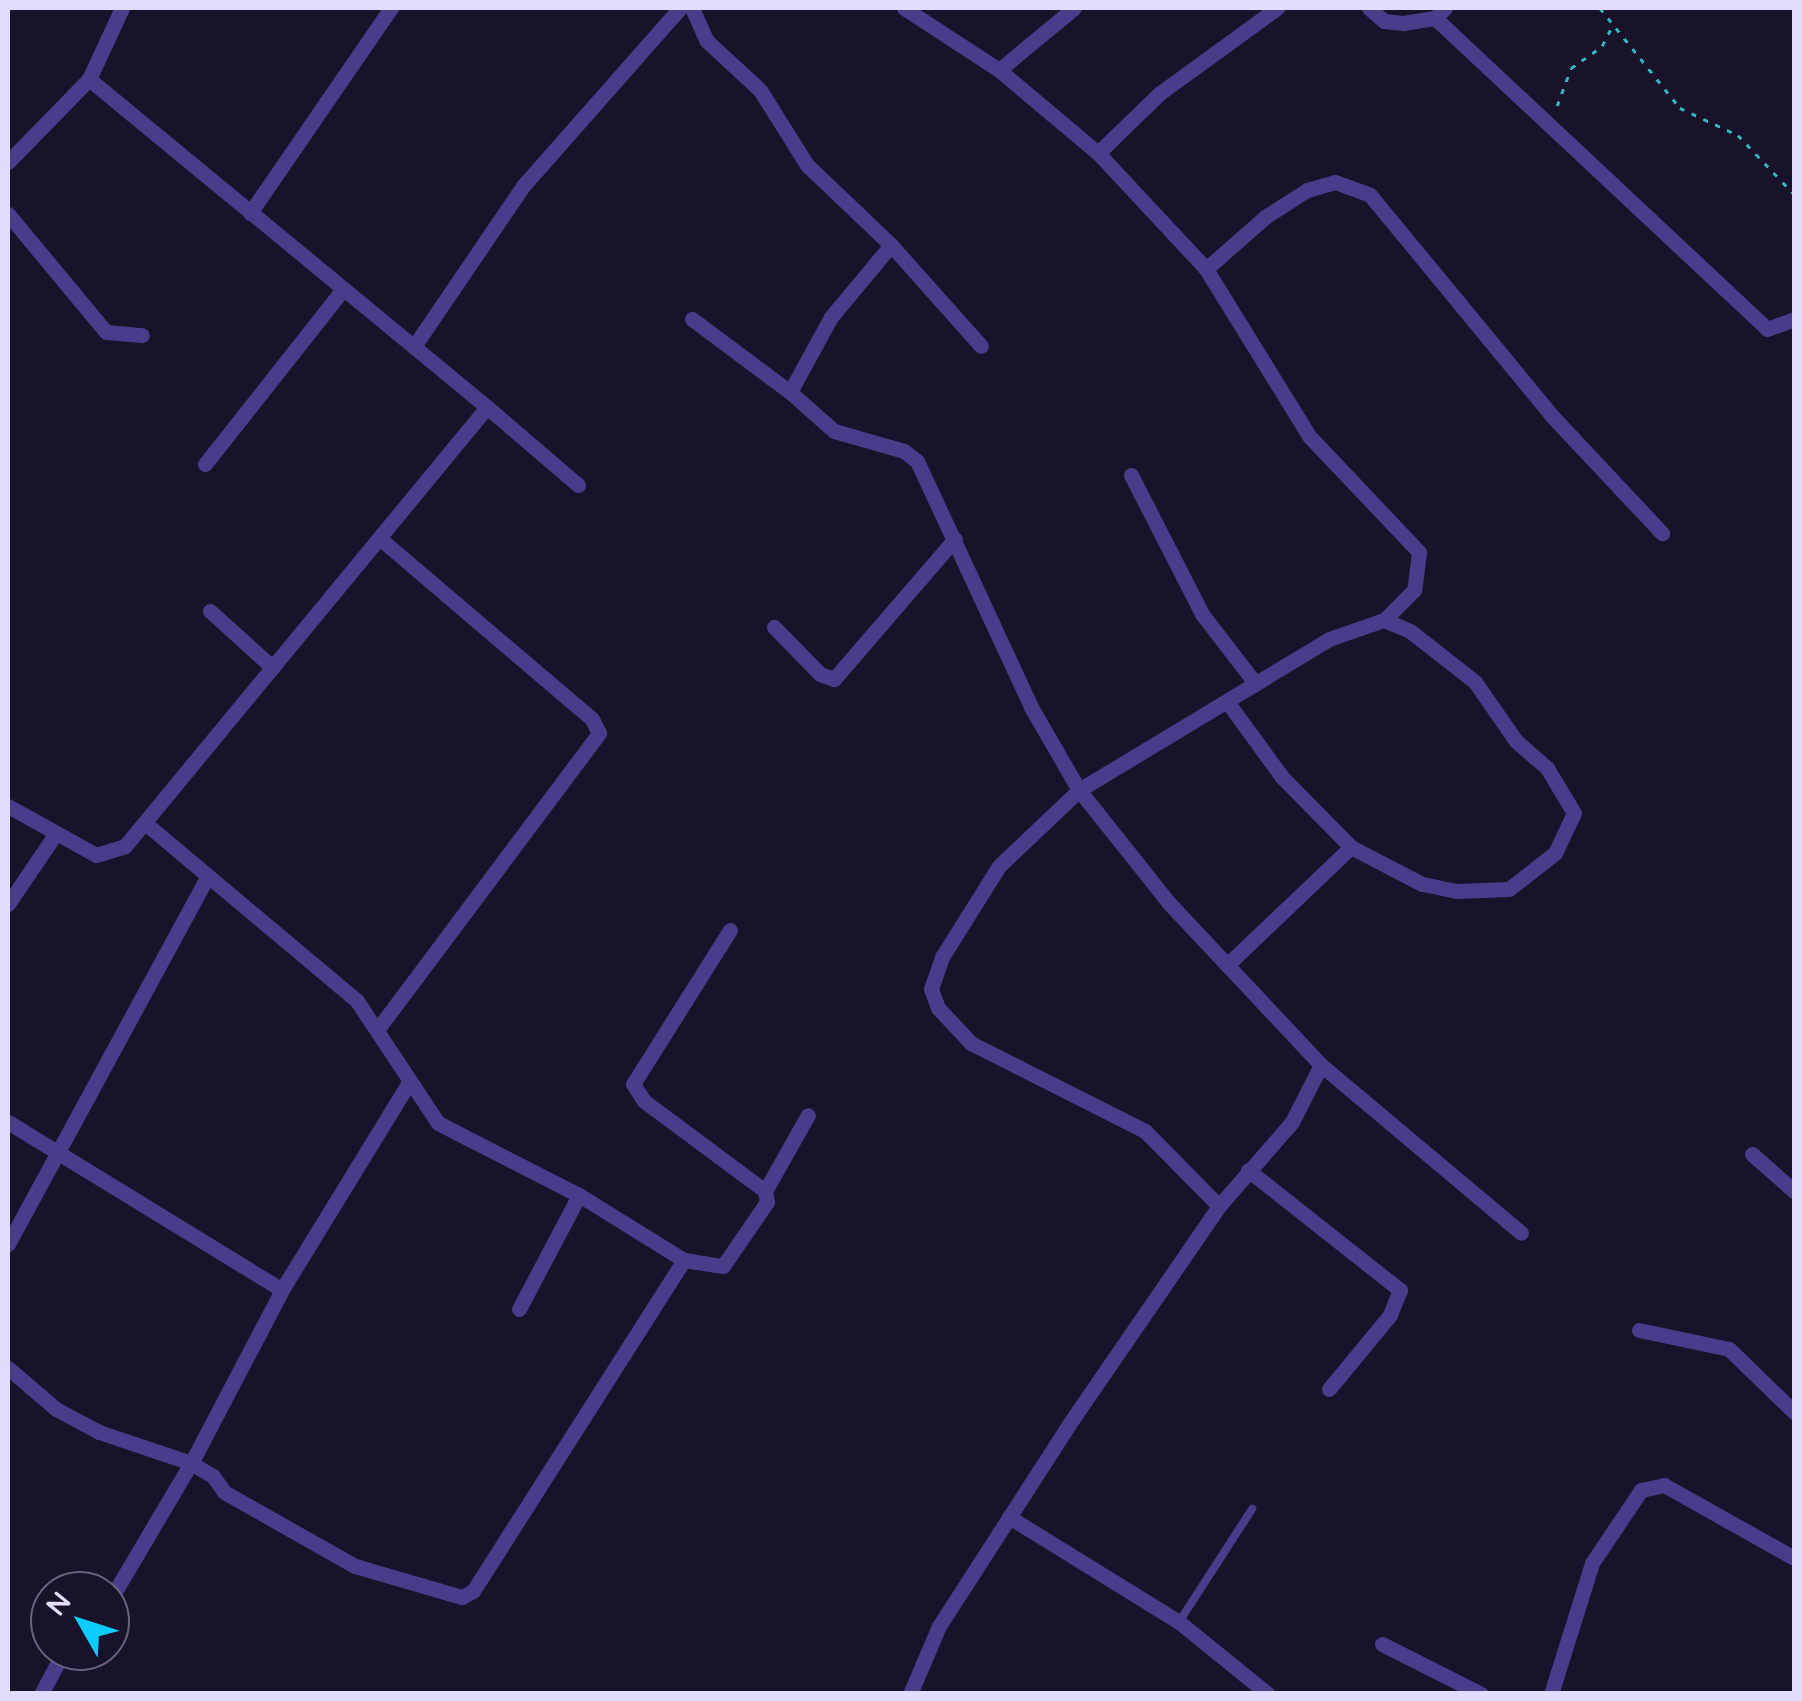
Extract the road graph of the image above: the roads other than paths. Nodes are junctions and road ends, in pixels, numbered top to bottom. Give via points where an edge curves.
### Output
1 (122, 8) edge
2 (390, 8) edge
3 (680, 8) edge
4 (692, 8) edge
5 (904, 8) edge
6 (1074, 8) edge
7 (1276, 8) edge
8 (1369, 8) edge
9 (1440, 12) edge
10 (1000, 70) junction
11 (89, 79) junction
12 (10, 154) edge
13 (1098, 154) junction
14 (250, 213) junction
15 (8, 214) edge
16 (890, 245) junction
17 (1206, 269) junction
18 (342, 289) junction
19 (692, 318) dead end
20 (1794, 319) edge
21 (142, 335) dead end
22 (416, 342) junction
23 (980, 346) dead end
24 (790, 392) junction
25 (488, 407) junction
26 (205, 464) dead end
27 (1131, 475) dead end
28 (578, 485) dead end
29 (1662, 533) dead end
30 (955, 539) junction
31 (382, 540) junction
32 (210, 611) dead end
33 (1384, 620) junction
34 (774, 627) dead end
35 (272, 667) junction
36 (1256, 684) junction
37 (1228, 704) junction
38 (1079, 790) junction
39 (8, 806) edge
40 (145, 824) junction
41 (54, 836) junction
42 (1351, 847) junction
43 (208, 876) junction
44 (8, 904) edge
45 (730, 930) dead end
46 (1228, 965) junction
47 (378, 1030) junction
48 (1321, 1064) junction
49 (408, 1084) junction
50 (808, 1115) dead end
51 (8, 1122) edge
52 (1752, 1154) dead end
53 (55, 1156) junction
54 (1248, 1170) junction
55 (765, 1191) junction
56 (1794, 1191) edge
57 (579, 1195) junction
58 (1219, 1206) junction
59 (1521, 1234) dead end
60 (8, 1244) edge
61 (684, 1260) junction
62 (282, 1290) junction
63 (519, 1309) dead end
64 (1639, 1330) dead end
65 (8, 1368) edge
66 (1330, 1389) dead end
67 (1794, 1412) edge
68 (190, 1463) junction
69 (1252, 1508) dead end
70 (1009, 1517) junction
71 (1794, 1558) edge
72 (127, 1571) edge
73 (1179, 1622) junction
74 (1382, 1644) dead end
75 (53, 1671) edge
76 (913, 1688) edge
77 (40, 1694) edge
78 (931, 1694) edge
79 (1268, 1694) edge
80 (1481, 1694) edge
81 (1551, 1694) edge

1 - 11 street
2 - 14 street
3 - 22 street via 523,186
4 - 16 street via 698,29 760,90 807,165
5 - 10 street
6 - 10 street
7 - 13 street via 1160,92
8 - 9 street via 1384,21
9 - 20 street via 1556,134 1767,329 1778,331
10 - 13 street
11 - 12 street
11 - 14 street
13 - 17 street
14 - 18 street
15 - 21 street via 106,332
16 - 23 street
16 - 24 street via 831,317
17 - 29 street via 1265,216 1307,190 1334,182 1370,194 1552,416
17 - 33 street via 1309,436 1419,552 1414,590
18 - 22 street
18 - 26 street
19 - 24 street
22 - 25 street
24 - 30 street via 834,431 918,461
25 - 28 street
25 - 31 street
27 - 36 street via 1202,614
30 - 34 street via 834,679 820,674
30 - 38 street via 1032,707
31 - 35 street
31 - 47 street via 580,708 599,733
32 - 35 street
33 - 36 street via 1329,639
33 - 42 street via 1410,631 1475,682 1516,741 1558,784 1573,824 1533,876 1485,892 1422,884
35 - 40 street
36 - 37 street
37 - 38 street
37 - 42 street via 1282,777
38 - 46 street
38 - 58 street via 999,866 942,956 931,989 953,1028 971,1043 1117,1112 1166,1150
39 - 41 street
40 - 41 street via 111,854 96,855
40 - 43 street
41 - 44 street
42 - 46 street
43 - 47 street via 337,981
43 - 53 street
45 - 55 street via 633,1084 644,1101
46 - 48 street
47 - 49 street
48 - 54 street via 1292,1122
48 - 59 street
49 - 57 street via 438,1123
49 - 62 street
50 - 55 street
51 - 53 street
52 - 56 street
53 - 60 street
53 - 62 street
54 - 58 street
54 - 66 street via 1400,1290 1390,1315
55 - 61 street via 767,1202 723,1266
57 - 61 street
57 - 63 street
58 - 70 street
61 - 68 street via 474,1591 462,1597 355,1566 224,1492 213,1476
62 - 68 street
64 - 67 street via 1729,1348
65 - 68 street via 56,1409 99,1432
68 - 72 street
69 - 73 lane
70 - 73 street
70 - 76 street via 925,1650
71 - 81 street via 1664,1485 1641,1490 1592,1563
73 - 79 street
74 - 80 street
75 - 77 street
76 - 78 street

